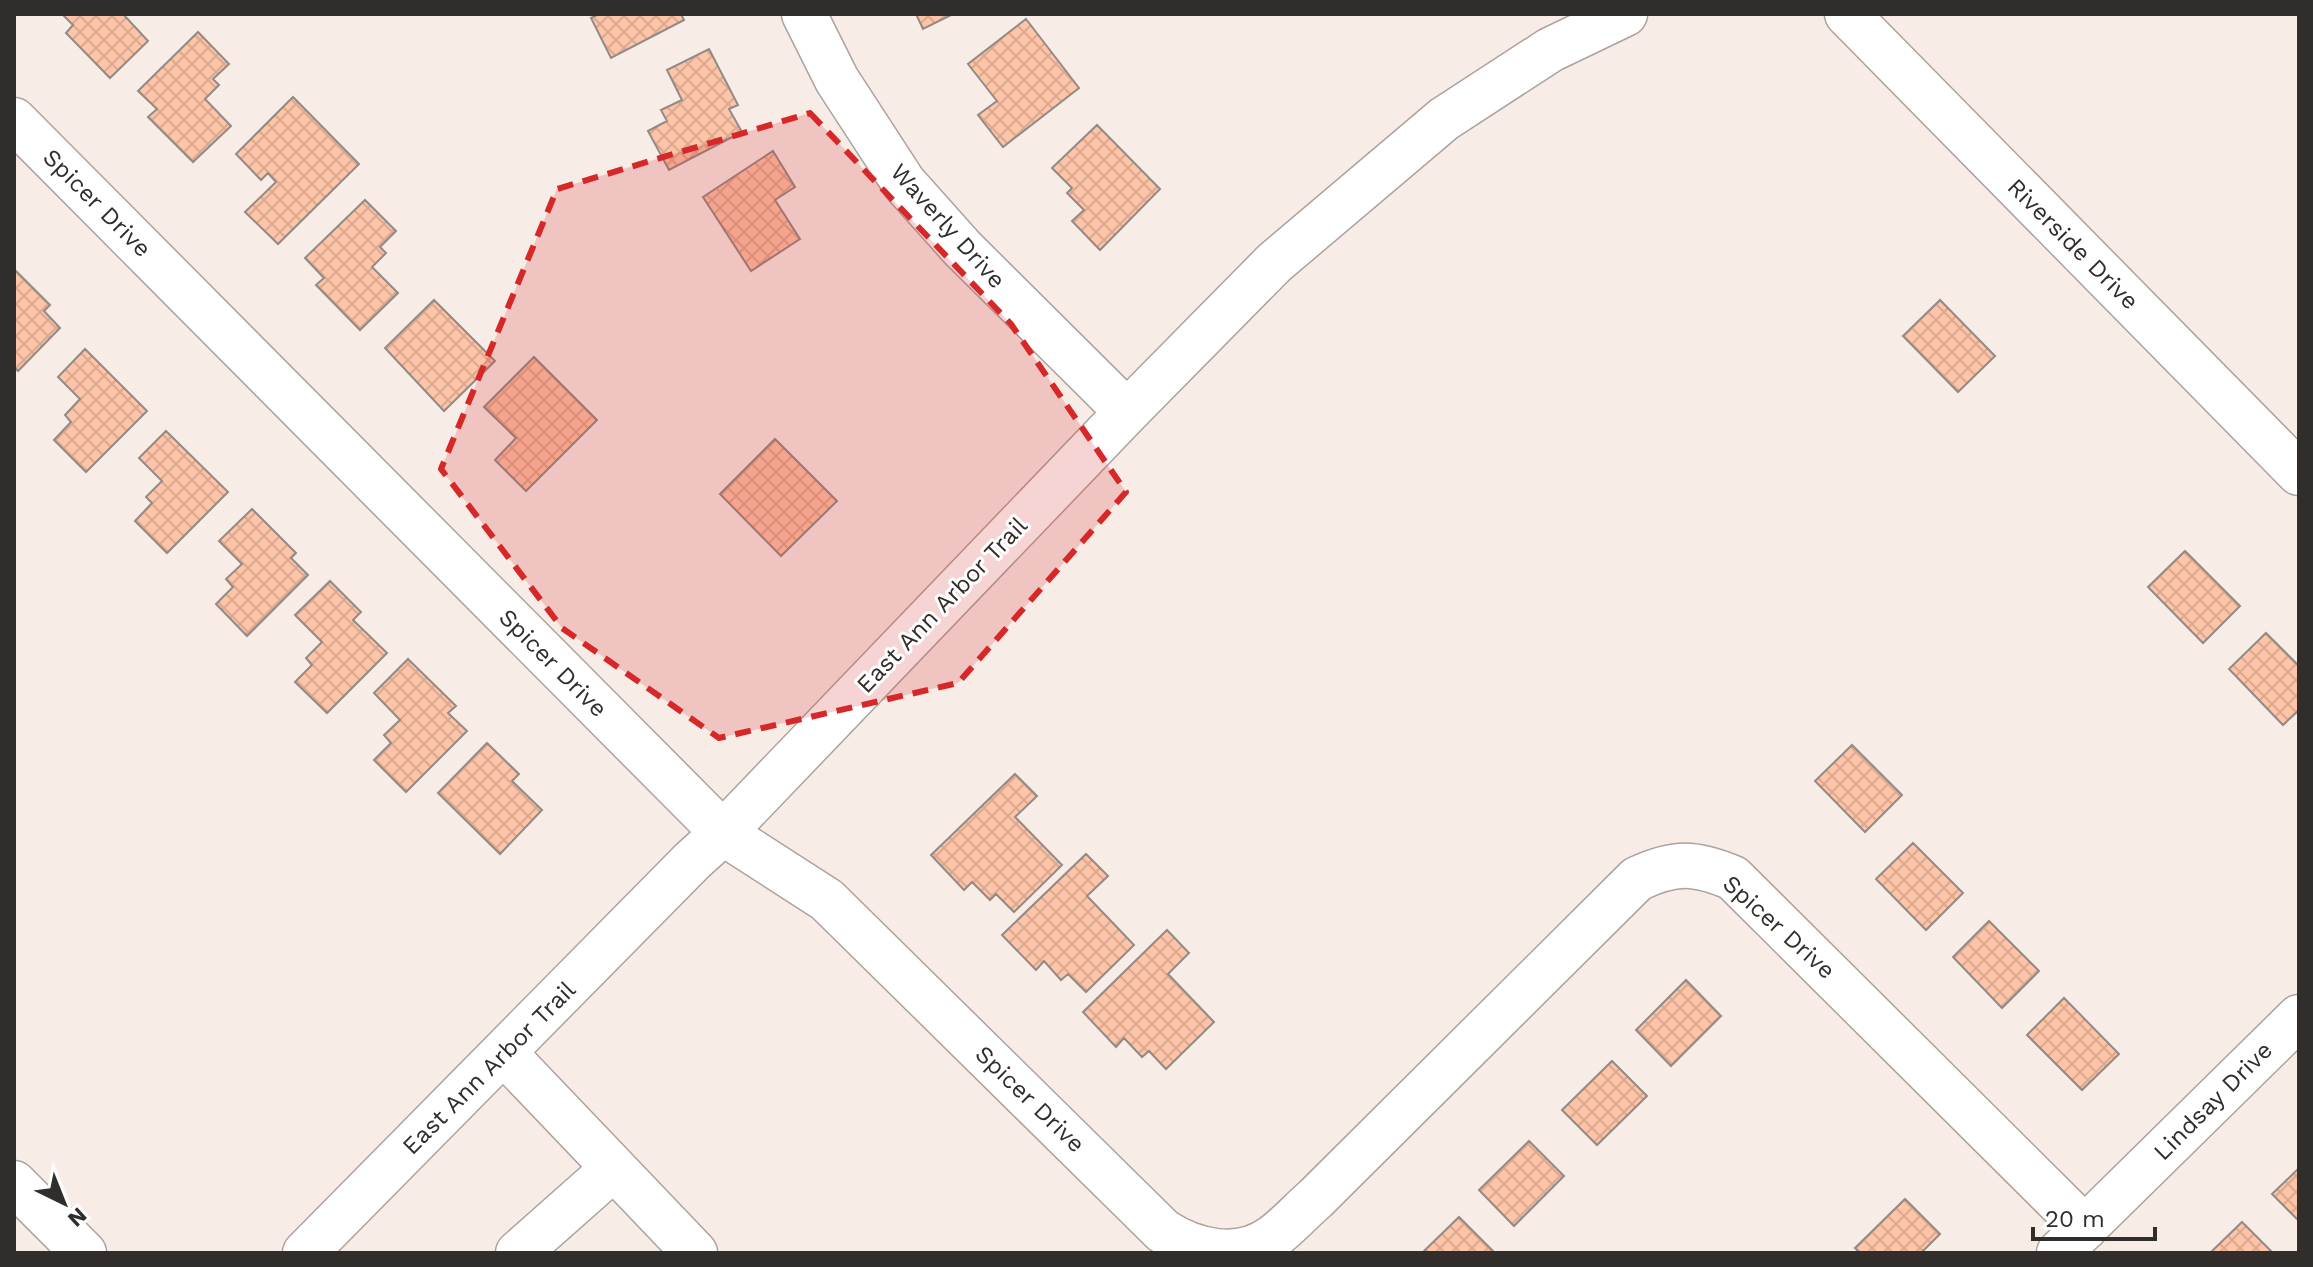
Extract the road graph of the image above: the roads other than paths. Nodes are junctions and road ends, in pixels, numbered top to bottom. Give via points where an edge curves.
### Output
1 (804, 14) edge
2 (1625, 14) edge
3 (1847, 14) edge
4 (14, 120) edge
5 (1127, 412) junction
6 (2299, 473) edge
7 (723, 833) junction
8 (2299, 1017) edge
9 (504, 1053) junction
10 (614, 1168) junction
11 (14, 1183) edge
12 (2072, 1240) edge
13 (84, 1253) edge
14 (305, 1253) edge
15 (518, 1253) edge
16 (695, 1253) edge

1 - 5 street, Waverly Drive via 837,80 904,183
2 - 5 street, East Ann Arbor Trail via 1550,50 1444,119 1274,263
3 - 6 street, Riverside Drive
4 - 7 street, Spicer Drive
5 - 7 street, East Ann Arbor Trail
7 - 9 street, East Ann Arbor Trail
7 - 12 street, Spicer Drive via 827,900 1163,1231 1205,1251 1236,1252 1273,1237 1637,879 1681,865 1704,866 1733,878
8 - 12 street, Lindsay Drive
9 - 10 street
9 - 14 street, East Ann Arbor Trail
10 - 15 street
10 - 16 street
11 - 13 street

